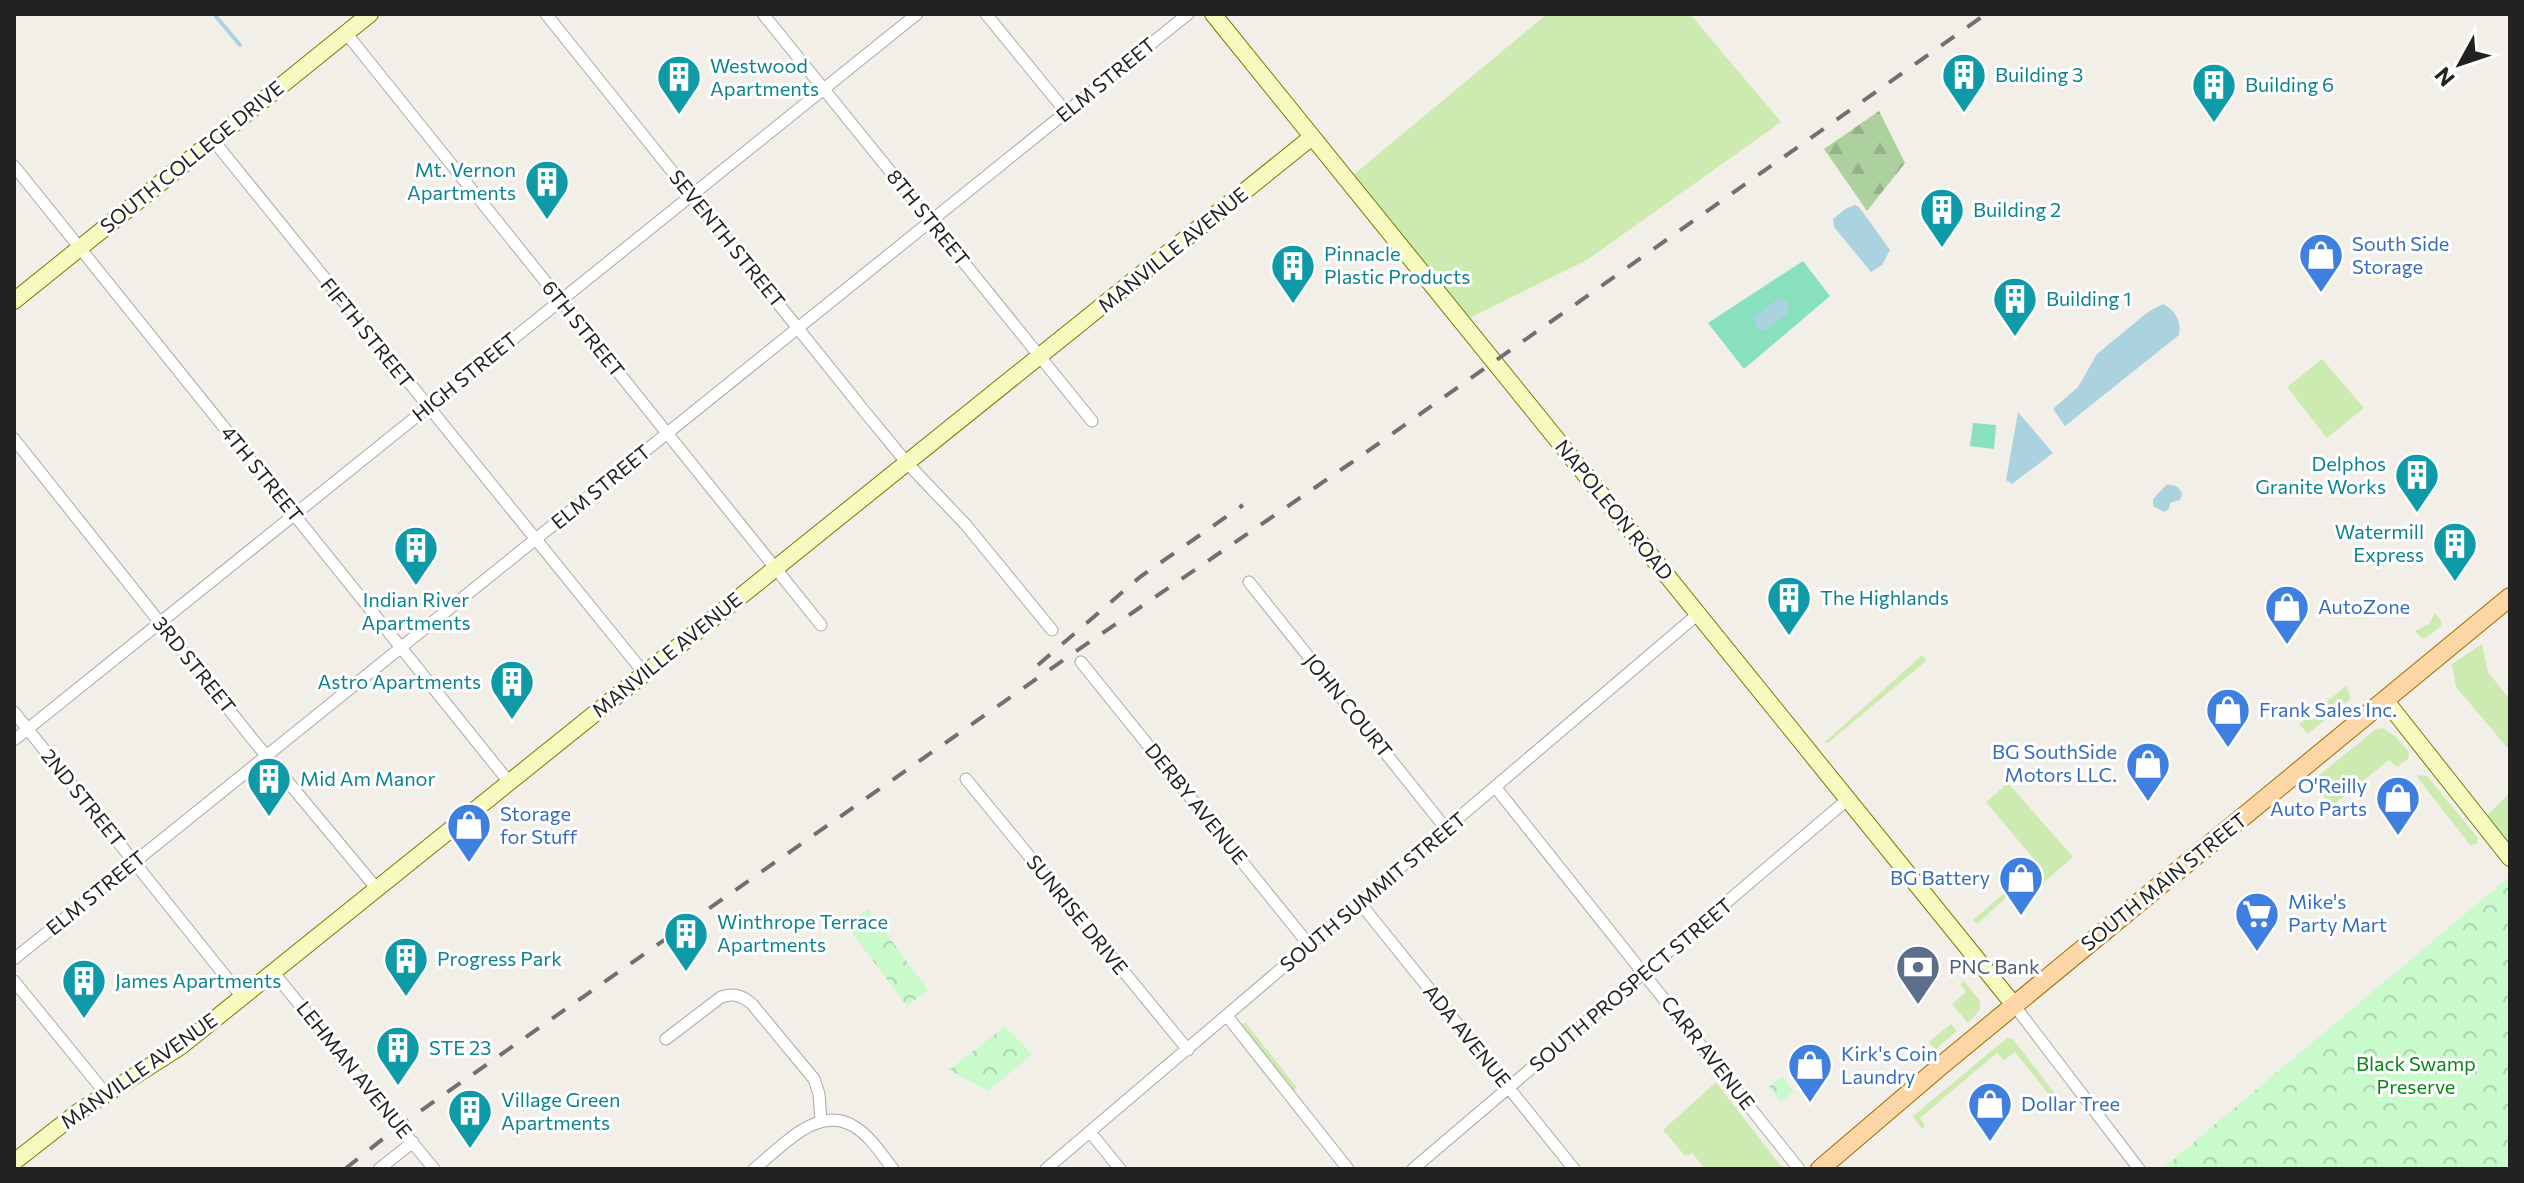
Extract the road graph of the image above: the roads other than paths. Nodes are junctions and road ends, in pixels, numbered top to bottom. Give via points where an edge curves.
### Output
1 (370, 14) edge
2 (546, 14) edge
3 (763, 14) edge
4 (917, 14) edge
5 (986, 14) edge
6 (1188, 14) edge
7 (1213, 14) edge
8 (346, 33) junction
9 (823, 89) junction
10 (1066, 112) junction
11 (1312, 137) junction
12 (213, 140) junction
13 (14, 166) edge
14 (692, 195) junction
15 (931, 221) junction
16 (79, 248) junction
17 (14, 301) edge
18 (560, 301) junction
19 (799, 328) junction
20 (1040, 357) junction
21 (427, 408) junction
22 (1092, 421) dead end
23 (667, 434) junction
24 (14, 439) edge
25 (907, 463) junction
26 (294, 514) junction
27 (535, 540) junction
28 (776, 567) junction
29 (1249, 582) dead end
30 (2510, 597) edge
31 (1698, 614) junction
32 (160, 622) junction
33 (821, 625) dead end
34 (1052, 630) dead end
35 (400, 648) junction
36 (1081, 662) dead end
37 (644, 673) junction
38 (2386, 701) junction
39 (14, 712) edge
40 (27, 729) junction
41 (14, 740) edge
42 (267, 756) junction
43 (966, 779) dead end
44 (509, 782) junction
45 (1496, 788) junction
46 (1848, 799) junction
47 (1447, 830) junction
48 (2510, 858) edge
49 (135, 862) junction
50 (377, 889) junction
51 (1360, 903) junction
52 (1310, 946) junction
53 (14, 959) edge
54 (273, 972) junction
55 (1644, 973) junction
56 (14, 981) edge
57 (242, 997) junction
58 (2014, 1005) junction
59 (1227, 1016) junction
60 (666, 1039) dead end
61 (1188, 1050) junction
62 (1509, 1087) junction
63 (106, 1094) junction
64 (821, 1120) junction
65 (1090, 1132) junction
66 (413, 1142) junction
67 (14, 1162) edge
68 (379, 1169) edge
69 (434, 1169) edge
70 (754, 1169) edge
71 (893, 1169) edge
72 (1046, 1169) edge
73 (1120, 1169) edge
74 (1348, 1169) edge
75 (1413, 1169) edge
76 (1574, 1169) edge
77 (1799, 1169) edge
78 (1820, 1169) edge
79 (2139, 1169) edge

1 - 8 street, SOUTH COLLEGE DRIVE
2 - 14 street, SEVENTH STREET
3 - 9 street, 8TH STREET
4 - 9 street, HIGH STREET
5 - 10 street
6 - 10 street, ELM STREET
7 - 11 street, NAPOLEON ROAD
8 - 12 street, SOUTH COLLEGE DRIVE
8 - 18 street, 6TH STREET
9 - 14 street, HIGH STREET
9 - 15 street, 8TH STREET
10 - 15 street, ELM STREET
11 - 20 street, MANVILLE AVENUE
11 - 31 street, NAPOLEON ROAD
12 - 16 street, SOUTH COLLEGE DRIVE
12 - 21 street, FIFTH STREET
13 - 16 street, 4TH STREET
14 - 18 street, HIGH STREET
14 - 19 street, SEVENTH STREET
15 - 19 street, ELM STREET
15 - 20 street, 8TH STREET
16 - 17 street, SOUTH COLLEGE DRIVE
16 - 26 street, 4TH STREET
18 - 21 street, HIGH STREET
18 - 23 street, 6TH STREET
19 - 23 street, ELM STREET
19 - 25 street, SEVENTH STREET
20 - 22 street, 8TH STREET
20 - 25 street, MANVILLE AVENUE
21 - 26 street, HIGH STREET
21 - 27 street, FIFTH STREET
23 - 27 street, ELM STREET
23 - 28 street, 6TH STREET
24 - 32 street, 3RD STREET
25 - 28 street, MANVILLE AVENUE
25 - 34 street
26 - 32 street, HIGH STREET
26 - 35 street, 4TH STREET
27 - 35 street, ELM STREET
27 - 37 street, FIFTH STREET
28 - 33 street, 6TH STREET
28 - 37 street, MANVILLE AVENUE
29 - 47 street, JOHN COURT
30 - 38 main road, SOUTH MAIN STREET
31 - 45 street, SOUTH SUMMIT STREET
31 - 46 street, NAPOLEON ROAD
32 - 40 street, HIGH STREET
32 - 42 street, 3RD STREET
35 - 42 street, ELM STREET
35 - 44 street, 4TH STREET
36 - 52 street, DERBY AVENUE
37 - 44 street, MANVILLE AVENUE
38 - 48 street
38 - 58 main road, SOUTH MAIN STREET
39 - 40 street, 2ND STREET
40 - 41 street, HIGH STREET
40 - 49 street, 2ND STREET
42 - 49 street, ELM STREET
42 - 50 street, 3RD STREET
43 - 61 street, SUNRISE DRIVE
44 - 50 street, MANVILLE AVENUE
45 - 47 street, SOUTH SUMMIT STREET
45 - 55 street, CARR AVENUE
46 - 55 street, SOUTH PROSPECT STREET
46 - 58 street, NAPOLEON ROAD
47 - 51 street, SOUTH SUMMIT STREET
49 - 53 street, ELM STREET
49 - 57 street, 2ND STREET
50 - 54 street, MANVILLE AVENUE
51 - 52 street, SOUTH SUMMIT STREET
51 - 62 street, ADA AVENUE
52 - 59 street, SOUTH SUMMIT STREET
54 - 57 street, MANVILLE AVENUE
54 - 66 street, LEHMAN AVENUE
55 - 62 street, SOUTH PROSPECT STREET
55 - 77 street, CARR AVENUE
56 - 63 street
57 - 63 street, MANVILLE AVENUE via 173,1052
58 - 78 main road, SOUTH MAIN STREET
58 - 79 street
59 - 61 street, SOUTH SUMMIT STREET
59 - 74 street
60 - 64 street via 721,997 743,996 814,1079
61 - 65 street, SOUTH SUMMIT STREET
62 - 75 street, SOUTH PROSPECT STREET
62 - 76 street, ADA AVENUE
63 - 67 street, MANVILLE AVENUE
64 - 70 street
64 - 71 street via 855,1127
65 - 72 street, SOUTH SUMMIT STREET
65 - 73 street
66 - 68 street
66 - 69 street, LEHMAN AVENUE

